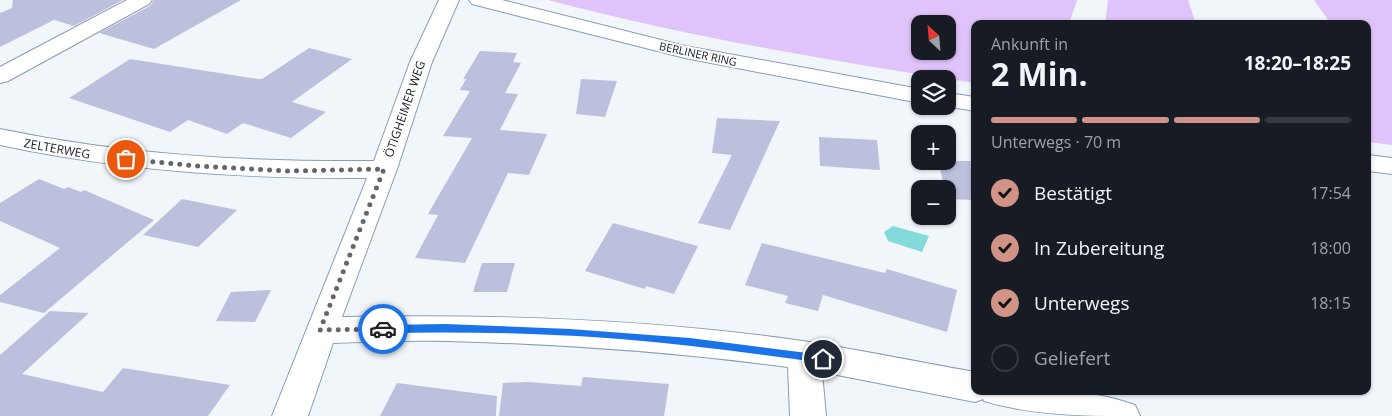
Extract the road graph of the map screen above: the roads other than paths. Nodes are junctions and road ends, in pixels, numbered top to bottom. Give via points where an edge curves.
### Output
1 (142, 0) edge
2 (449, 0) edge
3 (480, 0) edge
4 (0, 76) edge
5 (911, 94) edge
6 (956, 101) edge
7 (971, 103) edge
8 (0, 137) edge
9 (1371, 163) edge
10 (1392, 166) edge
11 (384, 169) junction
12 (320, 330) junction
13 (804, 355) junction
14 (971, 386) edge
15 (1016, 395) edge
16 (290, 416) edge
17 (808, 416) edge
18 (1122, 416) edge

1 - 4 street
2 - 11 street, ÖTIGHEIMER WEG via 422,60
3 - 5 street, BERLINER RING via 685,52
6 - 7 street
8 - 11 street, ZELTERWEG via 108,158 196,166 289,171
9 - 10 street
11 - 12 street, ÖTIGHEIMER WEG
12 - 13 street via 445,328 570,333
12 - 16 street, ÖTIGHEIMER WEG
13 - 14 street
13 - 17 street
15 - 18 street

